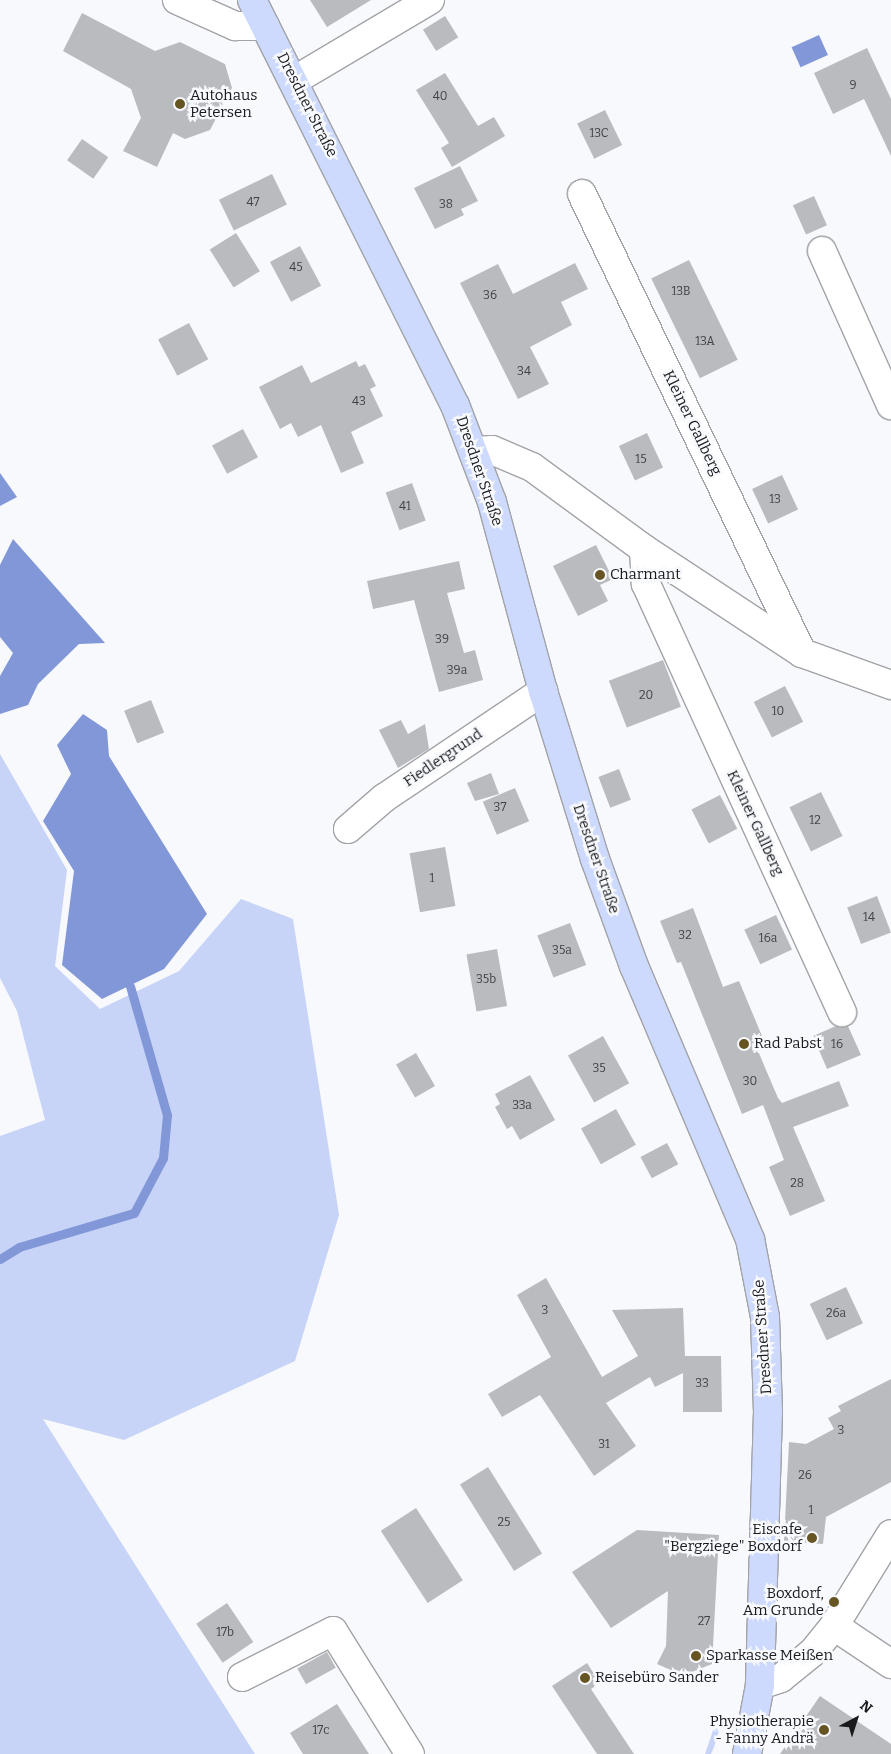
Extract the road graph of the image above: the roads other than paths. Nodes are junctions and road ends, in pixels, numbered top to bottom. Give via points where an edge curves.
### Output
1 (177, 0) edge
2 (252, 0) edge
3 (430, 0) edge
4 (265, 26) junction
5 (295, 80) junction
6 (582, 194) dead end
7 (822, 251) dead end
8 (891, 405) edge
9 (474, 451) junction
10 (644, 549) junction
11 (802, 652) junction
12 (891, 686) edge
13 (543, 691) junction
14 (348, 829) dead end
15 (842, 1012) dead end
16 (891, 1534) edge
17 (834, 1626) junction
18 (891, 1664) edge
19 (242, 1677) dead end
20 (760, 1685) junction
21 (410, 1754) edge
22 (747, 1754) edge

1 - 4 street via 236,26
2 - 4 main road, Dresdner Straße
3 - 5 street
4 - 5 main road, Dresdner Straße
5 - 9 main road, Dresdner Straße via 436,364
6 - 11 street, Kleiner Gallberg
7 - 8 street
9 - 10 street via 492,450 532,467
9 - 13 main road, Dresdner Straße via 492,502
10 - 11 street
10 - 15 street, Kleiner Gallberg via 646,584
11 - 12 street
13 - 14 street, Fiedlergrund via 384,798
13 - 20 main road, Dresdner Straße via 595,859 634,966 734,1197 750,1239 760,1279 766,1333 768,1411
16 - 17 street
17 - 18 street
17 - 20 street via 796,1669
19 - 21 street via 333,1631
20 - 22 main road, Dresdner Straße

